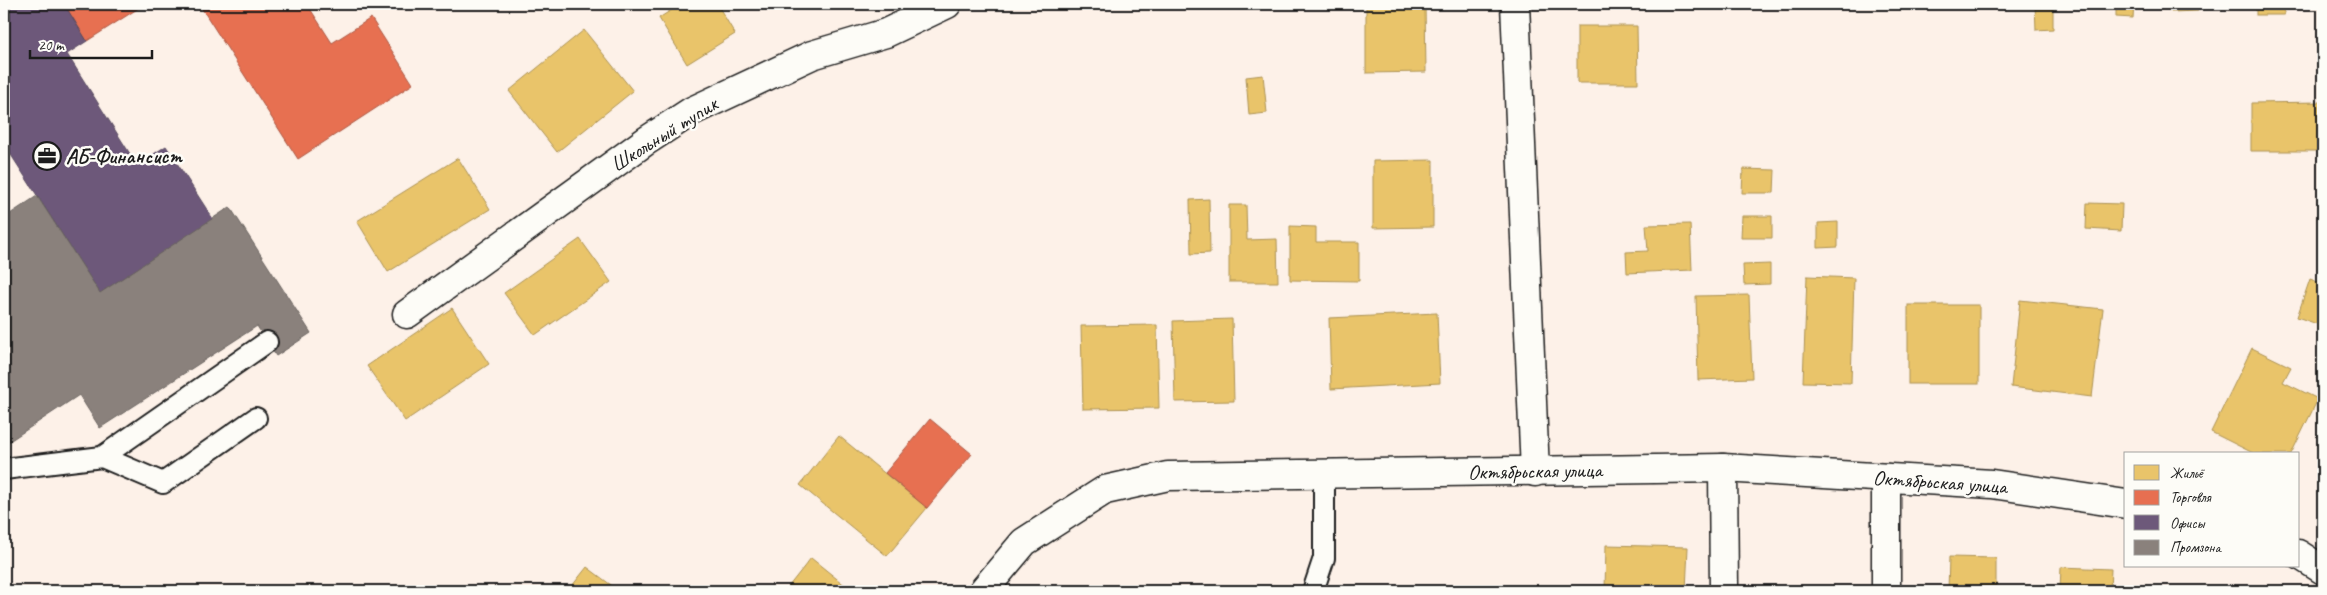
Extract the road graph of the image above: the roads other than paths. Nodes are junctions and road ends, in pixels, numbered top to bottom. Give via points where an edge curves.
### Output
1 (947, 4) edge
2 (1515, 4) edge
3 (407, 314) dead end
4 (267, 342) dead end
5 (256, 418) dead end
6 (102, 457) junction
7 (1723, 468) junction
8 (4, 469) edge
9 (1535, 472) junction
10 (1324, 473) junction
11 (1886, 478) junction
12 (2124, 504) edge
13 (2300, 555) edge
14 (2323, 570) edge
15 (983, 591) edge
16 (1313, 591) edge
17 (1724, 591) edge
18 (1886, 591) edge

1 - 3 street, Школьный тупик via 886,33 812,56 692,111
2 - 9 street
4 - 6 lane
5 - 6 lane via 163,482
6 - 8 lane
7 - 9 street, Октябрьская улица
7 - 11 street, Октябрьская улица
7 - 17 street
9 - 10 street, Октябрьская улица
10 - 15 street, Октябрьская улица via 1168,476 1105,490 1024,542
10 - 16 lane via 1324,558
11 - 12 street, Октябрьская улица via 1992,484
11 - 18 street
13 - 14 street

